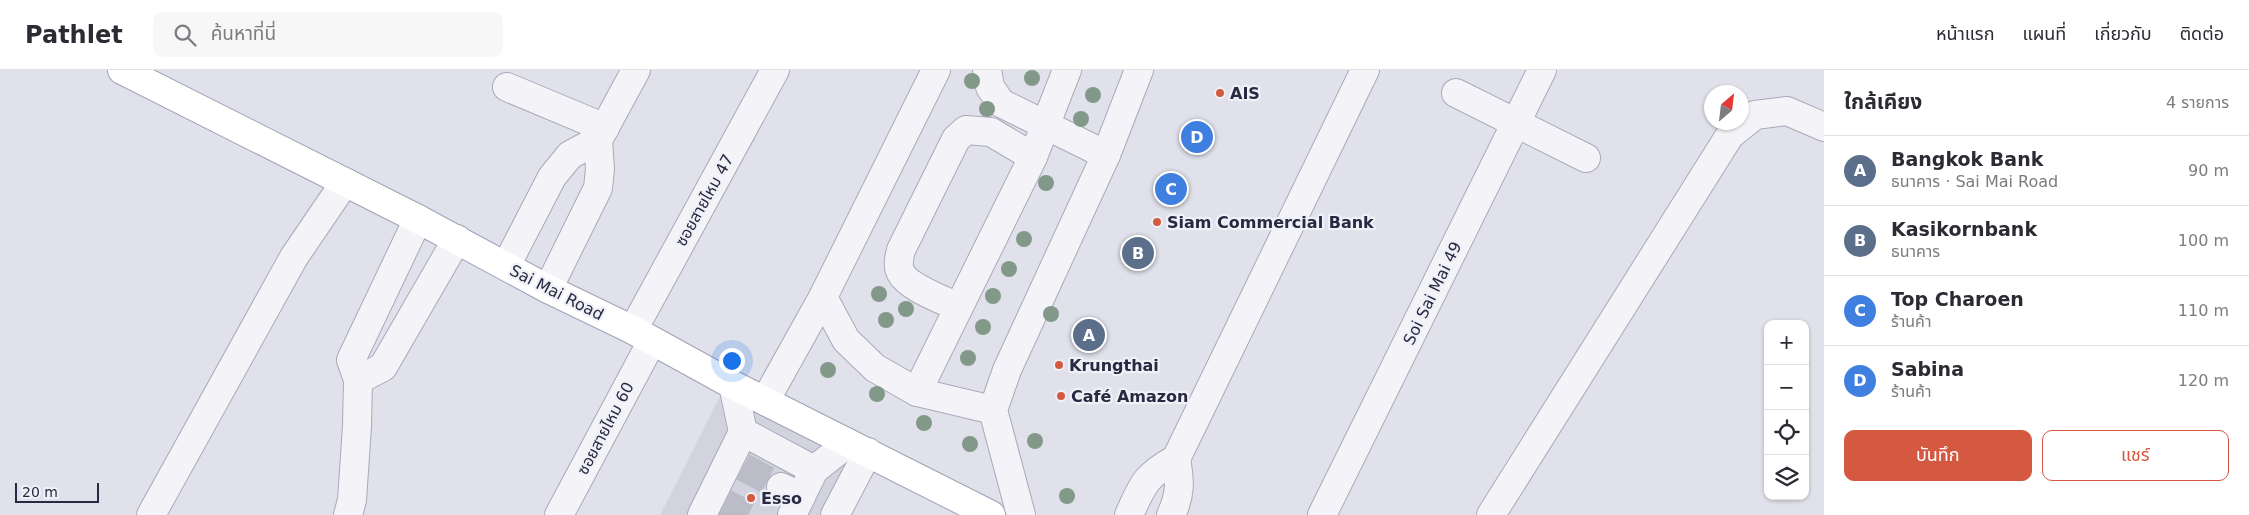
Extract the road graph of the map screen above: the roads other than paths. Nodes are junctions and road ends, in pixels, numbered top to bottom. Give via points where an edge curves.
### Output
1 (122, 70) edge
2 (636, 70) edge
3 (775, 70) edge
4 (936, 70) edge
5 (988, 70) edge
6 (1067, 70) edge
7 (1139, 70) edge
8 (1365, 70) edge
9 (1542, 70) edge
10 (508, 87) dead end
11 (1456, 93) dead end
12 (1046, 124) junction
13 (1515, 125) junction
14 (1824, 127) edge
15 (602, 134) junction
16 (1106, 155) junction
17 (1033, 157) junction
18 (1586, 158) dead end
19 (345, 182) junction
20 (418, 219) junction
21 (457, 239) junction
22 (506, 266) junction
23 (548, 289) junction
24 (822, 297) junction
25 (958, 307) junction
26 (642, 336) junction
27 (358, 380) junction
28 (733, 385) junction
29 (917, 392) junction
30 (765, 401) junction
31 (993, 410) junction
32 (743, 432) junction
33 (858, 448) junction
34 (1176, 459) junction
35 (814, 470) junction
36 (791, 500) edge
37 (713, 504) edge
38 (151, 515) edge
39 (348, 515) edge
40 (559, 515) edge
41 (835, 515) edge
42 (991, 515) edge
43 (1021, 515) edge
44 (1129, 515) edge
45 (1171, 515) edge
46 (1322, 515) edge
47 (1492, 515) edge

1 - 19 main road, Sai Mai Road
2 - 15 street
3 - 26 street, ซอยสายไหม 47
4 - 24 street
5 - 12 street via 990,88 1001,103
6 - 12 street
7 - 16 street
8 - 34 street
9 - 13 street, Soi Sai Mai 49
10 - 15 street
11 - 13 street
12 - 16 street
12 - 17 street
13 - 18 street
13 - 46 street, Soi Sai Mai 49
14 - 47 street via 1788,111 1755,115 1730,135
15 - 22 street via 570,155 552,177
15 - 23 street via 598,188
16 - 31 street via 1006,370
17 - 25 street
17 - 25 street via 991,132 966,130 956,139 898,261 901,273 911,284
19 - 20 main road, Sai Mai Road
19 - 38 street via 294,258
20 - 21 main road, Sai Mai Road
20 - 27 street via 351,360
21 - 22 main road, Sai Mai Road
21 - 27 street via 383,367
22 - 23 main road, Sai Mai Road
23 - 26 main road, Sai Mai Road
24 - 29 street via 846,340 875,368
24 - 30 street
25 - 29 street
26 - 28 main road, Sai Mai Road
26 - 40 street, ซอยสายไหม 60
27 - 39 street via 352,500
28 - 30 main road, Sai Mai Road
28 - 32 street
29 - 31 street
30 - 33 main road, Sai Mai Road
31 - 43 street
32 - 35 street
32 - 37 street via 736,463
33 - 35 street
33 - 41 street
33 - 42 main road, Sai Mai Road
34 - 44 street via 1144,482
34 - 45 street via 1181,485
35 - 36 street

